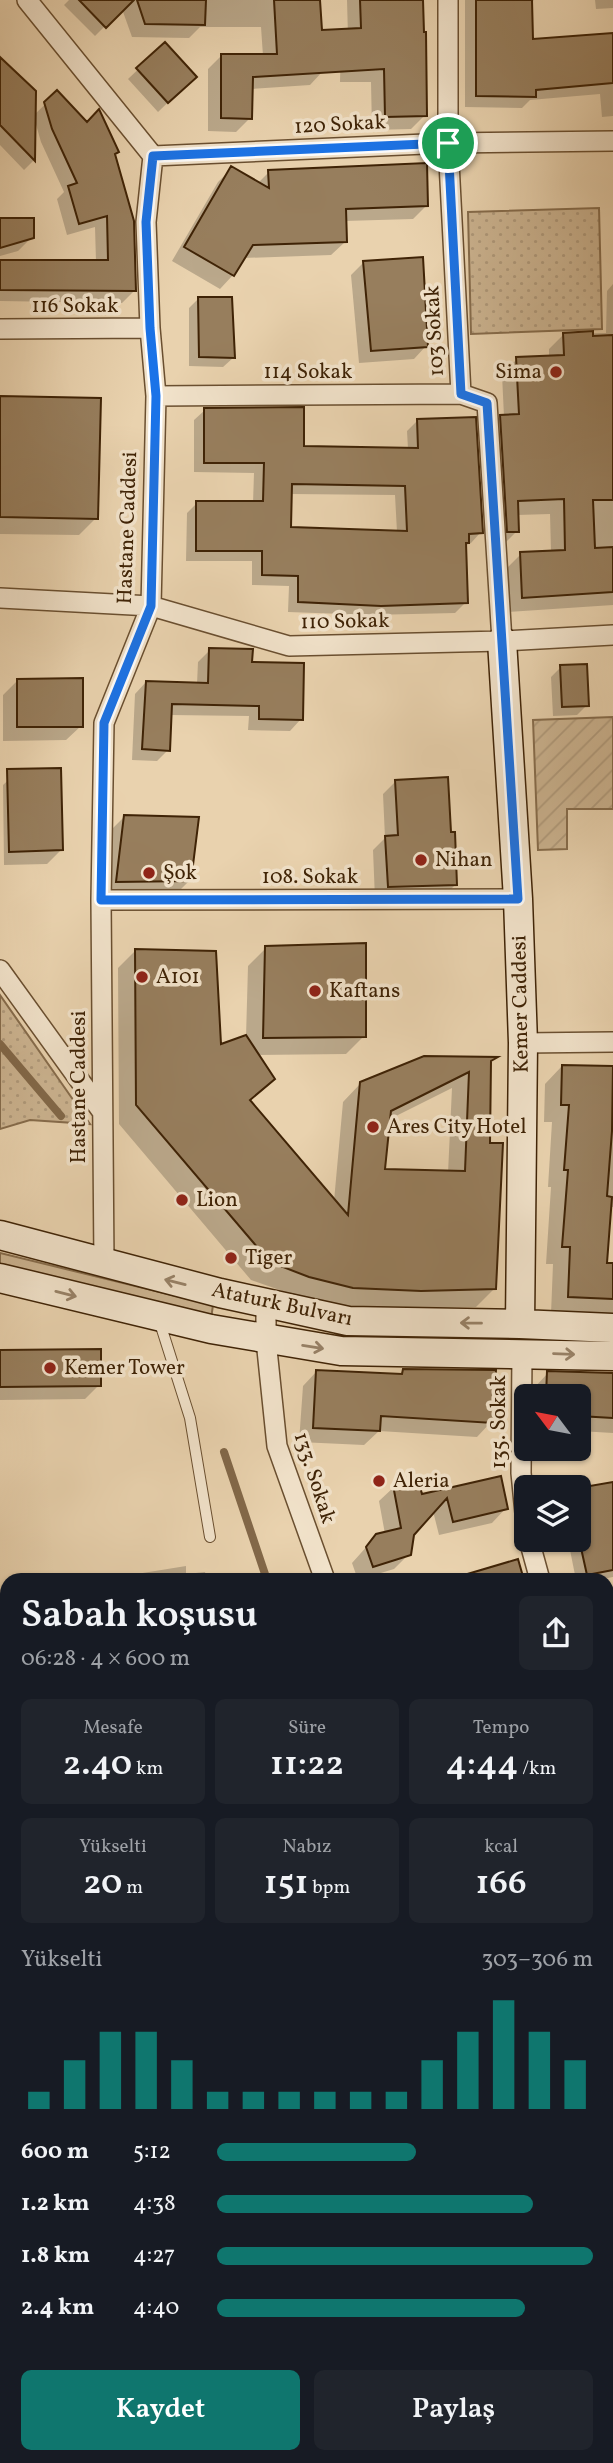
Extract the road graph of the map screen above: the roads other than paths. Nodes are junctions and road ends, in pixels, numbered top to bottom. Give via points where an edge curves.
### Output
1 (27, 0) edge
2 (448, 0) edge
3 (613, 141) edge
4 (448, 143) junction
5 (153, 156) junction
6 (150, 328) junction
7 (0, 329) edge
8 (461, 394) junction
9 (156, 396) junction
10 (0, 598) edge
11 (151, 606) junction
12 (613, 635) edge
13 (502, 641) junction
14 (518, 899) junction
15 (101, 900) junction
16 (0, 970) edge
17 (613, 1042) edge
18 (523, 1043) junction
19 (101, 1110) junction
20 (0, 1236) edge
21 (104, 1263) junction
22 (0, 1278) edge
23 (266, 1303) junction
24 (158, 1316) junction
25 (520, 1324) junction
26 (613, 1328) edge
27 (266, 1340) junction
28 (522, 1353) junction
29 (613, 1356) edge
30 (521, 1475) edge
31 (210, 1537) dead end
32 (532, 1552) edge
33 (322, 1573) edge
34 (538, 1573) edge

1 - 5 street
2 - 4 street, 103 Sokak
3 - 4 street, 120 Sokak
4 - 5 street, 120 Sokak
4 - 8 street, 103 Sokak
5 - 6 street, Hastane Caddesi via 146,222
6 - 7 street, 116 Sokak
6 - 9 street, Hastane Caddesi
8 - 9 street, 114 Sokak
8 - 13 street, 103 Sokak via 487,403
9 - 11 street, Hastane Caddesi
10 - 11 street, 110 Sokak
11 - 13 street, 110 Sokak via 289,646
11 - 15 street, Hastane Caddesi via 104,723
12 - 13 street, 110 Sokak
13 - 14 main road, Kemer Caddesi
14 - 15 street, 108. Sokak
14 - 18 main road, Kemer Caddesi
15 - 19 street, Hastane Caddesi
16 - 19 street
17 - 18 street
18 - 25 main road, Kemer Caddesi
19 - 21 street, Hastane Caddesi
20 - 21 main road, Ataturk Bulvarı
23 -> 21 main road, Ataturk Bulvarı
22 -> 24 main road, Ataturk Bulvarı
25 -> 23 main road, Ataturk Bulvarı via 348,1321
23 - 27 street, 133. Sokak
24 - 27 main road, Ataturk Bulvarı
24 - 31 lane via 190,1418
25 - 26 main road, Ataturk Bulvarı
27 -> 28 main road, Ataturk Bulvarı via 341,1351
27 - 33 street, 133. Sokak via 277,1446
28 -> 29 main road, Ataturk Bulvarı
28 - 30 street, 135. Sokak
32 - 34 street

